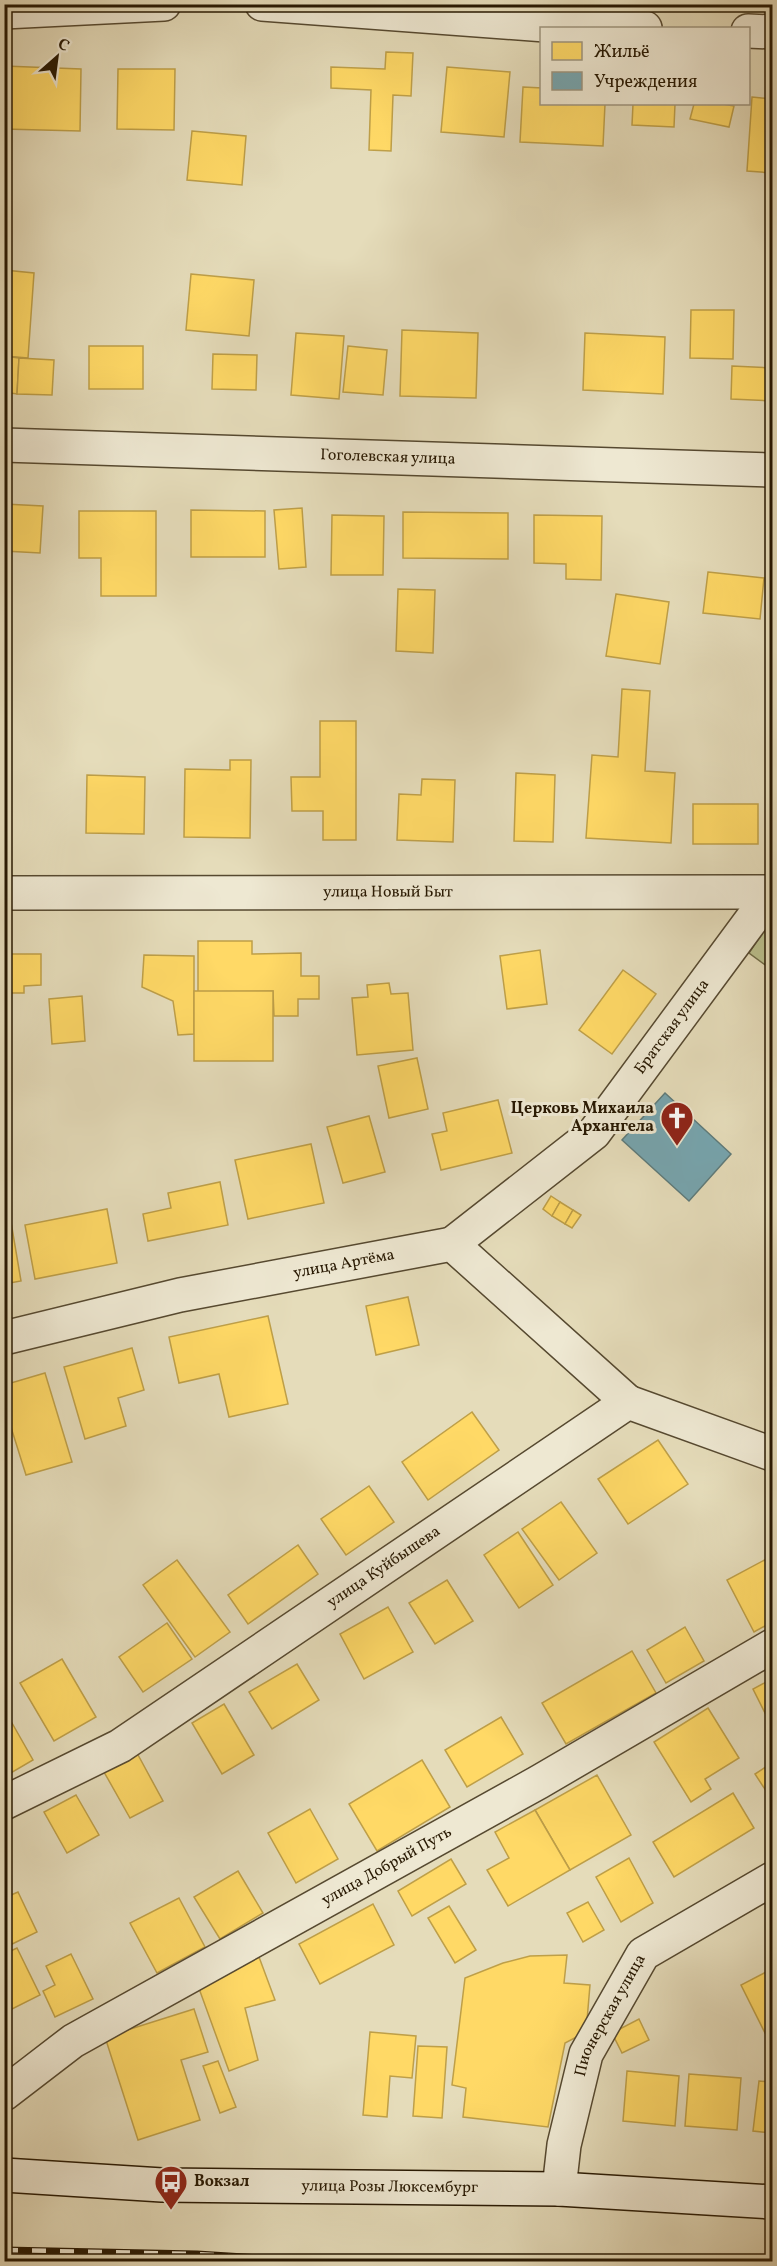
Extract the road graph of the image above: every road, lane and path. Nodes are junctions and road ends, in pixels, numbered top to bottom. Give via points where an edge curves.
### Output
1 (164, 4) edge
2 (262, 4) edge
3 (4, 12) edge
4 (573, 16) edge
5 (639, 27) edge
6 (750, 31) edge
7 (772, 32) edge
8 (4, 445) edge
9 (772, 470) edge
10 (772, 892) edge
11 (4, 893) edge
12 (452, 1244) junction
13 (4, 1338) edge
14 (628, 1402) junction
15 (772, 1454) edge
16 (772, 1646) edge
17 (4, 1803) edge
18 (772, 1879) edge
19 (4, 2094) edge
20 (4, 2175) edge
21 (559, 2189) junction
22 (772, 2202) edge

1 - 3 street
2 - 4 street
4 - 5 street
6 - 7 street
8 - 9 street, Гоголевская улица
10 - 11 street, улица Новый Быт
10 - 12 street, Братская улица via 594,1133
12 - 13 street, улица Артёма via 180,1295
12 - 14 street
14 - 15 street
14 - 17 street, улица Куйбышева via 120,1746
16 - 19 street, улица Добрый Путь via 529,1788 73,2041
18 - 21 street, Пионерская улица via 643,1954 586,2054 564,2145
20 - 21 street, улица Розы Люксембург via 162,2185
21 - 22 street, улица Розы Люксембург

